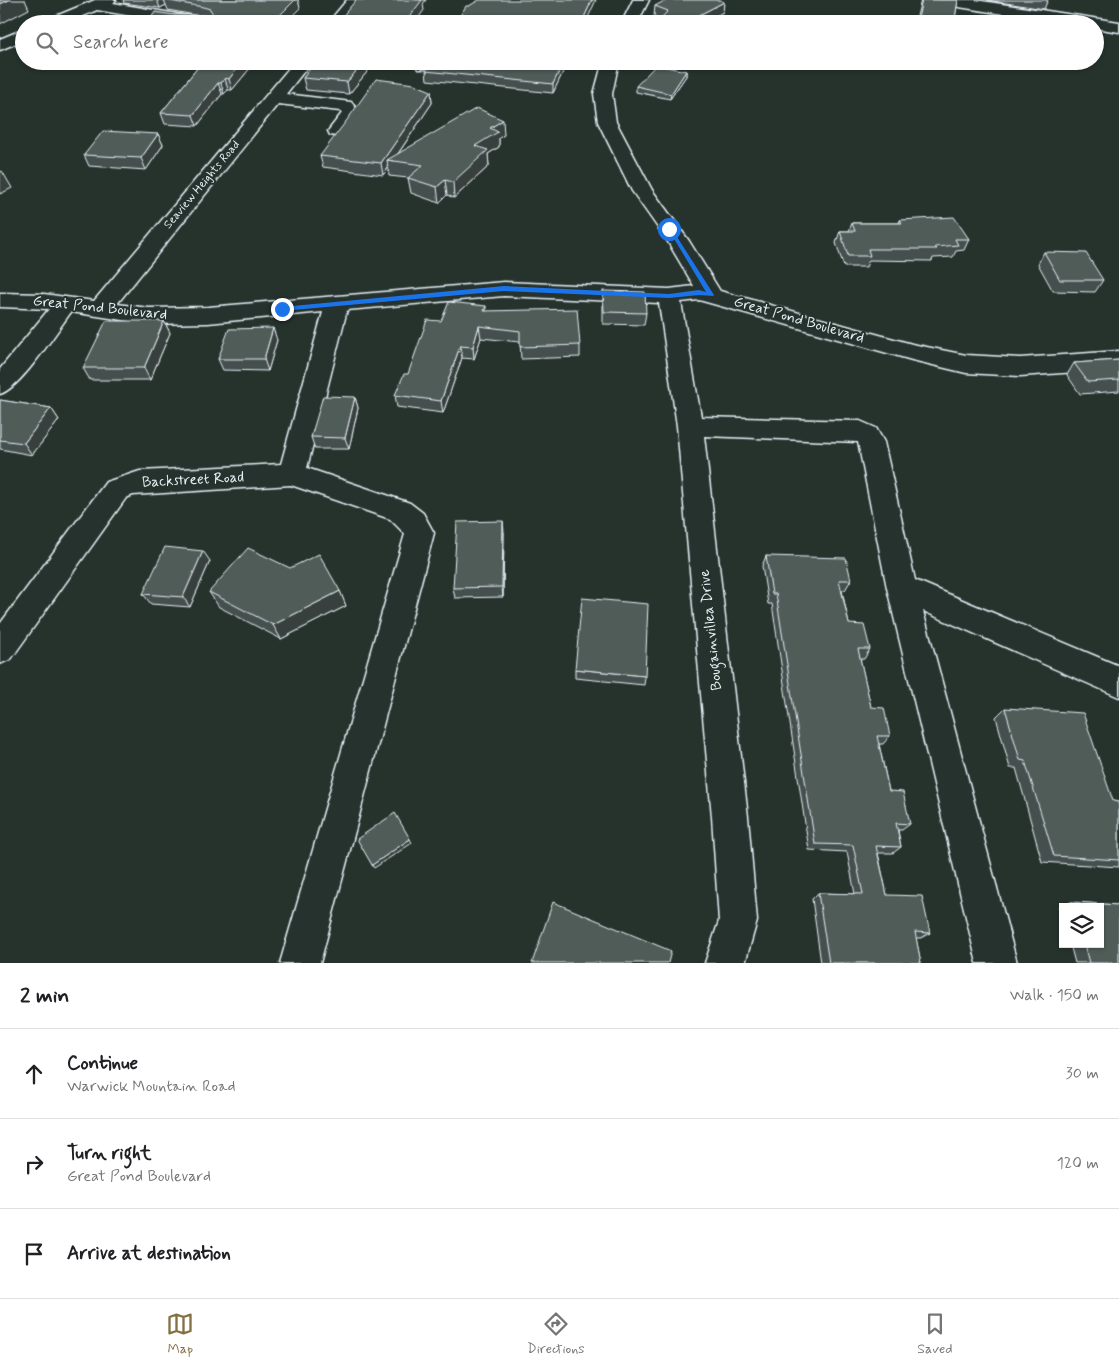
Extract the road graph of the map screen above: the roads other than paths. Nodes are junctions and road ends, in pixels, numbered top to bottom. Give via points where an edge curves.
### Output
1 (355, 0) edge
2 (641, 0) edge
3 (946, 0) edge
4 (102, 3) edge
5 (72, 15) edge
6 (161, 15) edge
7 (343, 15) edge
8 (634, 15) edge
9 (1042, 15) edge
10 (1104, 25) edge
11 (1119, 27) edge
12 (15, 38) edge
13 (0, 45) edge
14 (297, 70) edge
15 (609, 70) edge
16 (274, 98) junction
17 (337, 131) edge
18 (711, 295) junction
19 (669, 296) junction
20 (0, 300) edge
21 (64, 304) junction
22 (337, 304) junction
23 (99, 310) junction
24 (1119, 360) edge
25 (0, 385) edge
26 (690, 426) junction
27 (292, 474) junction
28 (902, 588) junction
29 (0, 649) edge
30 (1119, 682) edge
31 (300, 963) edge
32 (725, 963) edge
33 (997, 963) edge

1 - 7 street
2 - 8 street
3 - 9 street
4 - 5 street
4 - 6 street
10 - 11 street
12 - 13 street
14 - 16 street, Seaview Heights Road
15 - 18 street via 603,94 606,122 642,191
16 - 17 street via 345,106 351,113
16 - 23 street, Seaview Heights Road
18 - 19 street, Great Pond Boulevard via 699,292
18 - 24 street, Great Pond Boulevard via 912,352 966,364 1020,367
19 - 22 street, Great Pond Boulevard via 504,289
19 - 26 street, Bougainvillea Drive
20 - 21 street, Great Pond Boulevard
21 - 23 street, Great Pond Boulevard
21 - 25 street
22 - 23 street, Great Pond Boulevard via 208,315 149,316
22 - 27 street
26 - 28 street via 860,431 868,435
26 - 32 street, Bougainvillea Drive via 738,921
27 - 29 street, Backstreet Road via 140,482 116,490
27 - 31 street via 400,511 413,521 420,533
28 - 30 street
28 - 33 street

